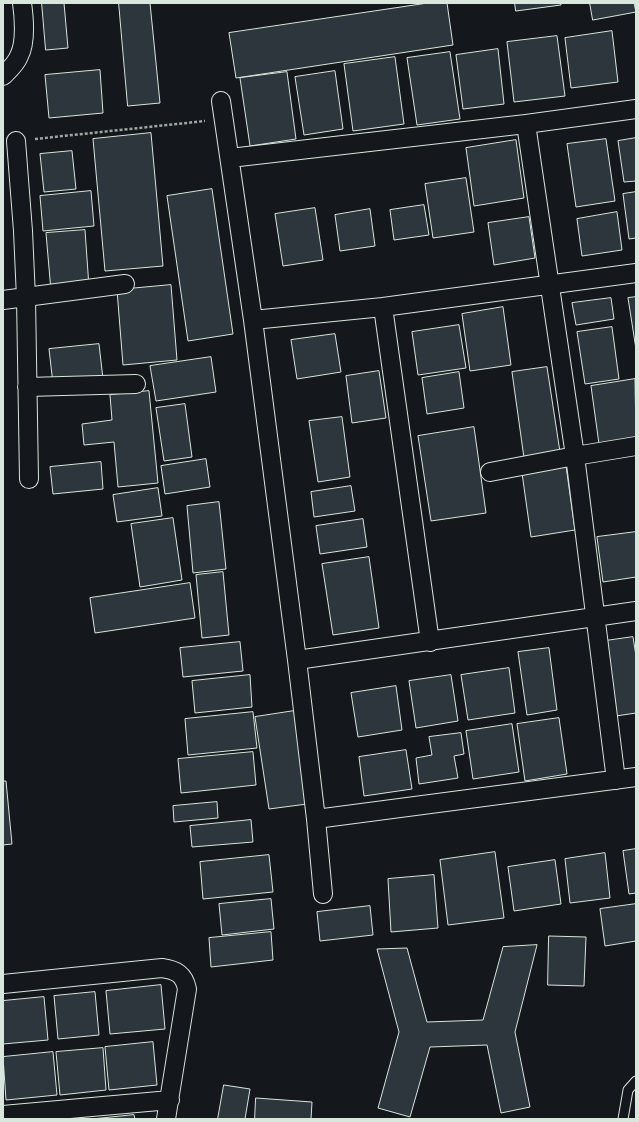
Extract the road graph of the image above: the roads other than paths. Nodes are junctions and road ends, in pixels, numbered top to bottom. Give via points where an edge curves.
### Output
1 (22, 3) edge
2 (3, 76) edge
3 (221, 101) dead end
4 (636, 109) edge
5 (526, 124) junction
6 (16, 141) road end
7 (230, 158) junction
8 (636, 273) edge
9 (125, 284) dead end
10 (549, 284) junction
11 (26, 298) junction
12 (3, 300) edge
13 (383, 307) junction
14 (253, 320) junction
15 (136, 384) dead end
16 (27, 387) junction
17 (636, 446) edge
18 (575, 456) junction
19 (490, 472) dead end
20 (29, 479) dead end
21 (636, 612) edge
22 (595, 618) junction
23 (430, 642) junction
24 (297, 660) junction
25 (636, 777) edge
26 (616, 780) junction
27 (316, 819) junction
28 (323, 894) dead end
29 (3, 984) edge
30 (636, 1081) edge
31 (170, 1100) junction
32 (3, 1115) edge
33 (166, 1119) edge
34 (623, 1119) edge

1 - 2 street via 23,41 20,56
3 - 7 street
4 - 5 street
5 - 7 street
5 - 10 street
6 - 11 street
7 - 14 street
8 - 10 street
9 - 11 street
10 - 13 street
10 - 18 street
11 - 12 street
11 - 16 street
13 - 14 street
13 - 23 street
14 - 24 street
15 - 16 street
16 - 20 street
17 - 18 street
18 - 19 street
18 - 22 street
21 - 22 street
22 - 23 street
22 - 26 street
23 - 24 street
24 - 27 street
25 - 26 street
26 - 27 street
27 - 28 street
29 - 31 street via 162,968 172,969 180,974 186,980 187,989
30 - 34 lane via 628,1090
31 - 32 street
31 - 33 street

